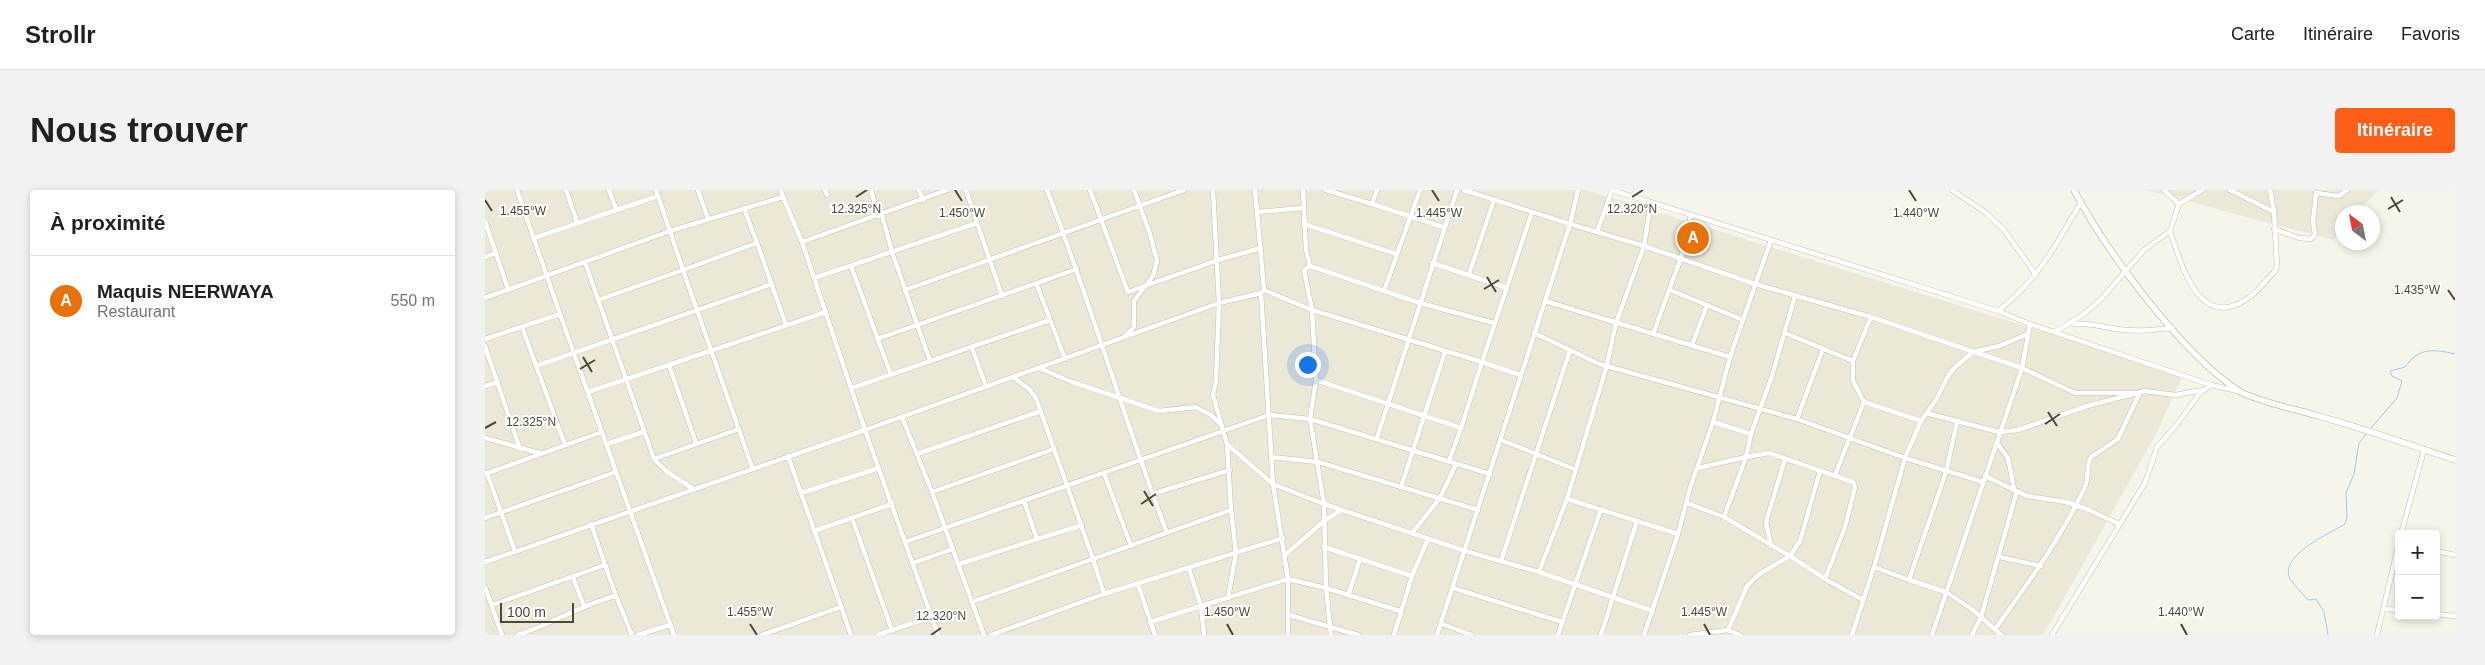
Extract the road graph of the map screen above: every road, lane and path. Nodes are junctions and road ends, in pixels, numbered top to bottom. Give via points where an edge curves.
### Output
1 (517, 190) edge
2 (566, 190) edge
3 (609, 190) edge
4 (656, 190) edge
5 (698, 190) edge
6 (781, 190) edge
7 (871, 190) edge
8 (919, 190) edge
9 (947, 190) edge
10 (966, 190) edge
11 (1047, 190) edge
12 (1090, 190) edge
13 (1134, 190) edge
14 (1184, 190) edge
15 (1213, 190) edge
16 (1255, 190) edge
17 (1303, 190) edge
18 (1326, 190) edge
19 (1377, 190) edge
20 (1420, 190) edge
21 (1457, 190) edge
22 (1464, 190) edge
23 (1578, 190) edge
24 (1612, 190) edge
25 (1639, 190) edge
26 (1952, 190) edge
27 (2074, 190) edge
28 (2164, 190) edge
29 (2202, 190) edge
30 (2230, 190) edge
31 (2270, 190) edge
32 (2347, 190) edge
33 (2316, 192) edge
34 (658, 196) junction
35 (1632, 196) junction
36 (783, 197) junction
37 (923, 200) junction
38 (1494, 200) junction
39 (1651, 202) junction
40 (2081, 202) junction
41 (1372, 204) junction
42 (2179, 204) junction
43 (1139, 206) junction
44 (744, 208) junction
45 (1302, 208) junction
46 (616, 209) junction
47 (1258, 212) junction
48 (1532, 212) junction
49 (2274, 212) junction
50 (880, 215) junction
51 (1691, 215) junction
52 (1410, 216) junction
53 (708, 219) junction
54 (1100, 220) junction
55 (485, 221) edge
56 (577, 222) junction
57 (977, 223) junction
58 (1305, 224) junction
59 (1569, 224) junction
60 (1443, 228) junction
61 (2274, 229) junction
62 (670, 231) junction
63 (2170, 231) junction
64 (1597, 232) junction
65 (1063, 233) junction
66 (533, 238) junction
67 (1771, 240) junction
68 (802, 242) junction
69 (757, 243) junction
70 (1644, 246) junction
71 (1261, 248) junction
72 (891, 252) junction
73 (496, 254) junction
74 (1396, 254) junction
75 (485, 257) edge
76 (1681, 258) junction
77 (990, 259) junction
78 (1218, 260) junction
79 (585, 262) junction
80 (1432, 263) junction
81 (851, 266) junction
82 (1310, 266) junction
83 (1077, 269) junction
84 (683, 270) junction
85 (2126, 271) junction
86 (1469, 274) junction
87 (547, 275) junction
88 (2036, 275) junction
89 (814, 278) junction
90 (772, 284) junction
91 (1037, 284) junction
92 (1755, 284) junction
93 (1507, 288) junction
94 (508, 289) junction
95 (1141, 289) junction
96 (905, 290) junction
97 (1671, 290) junction
98 (1384, 291) junction
99 (1263, 292) junction
100 (1002, 296) junction
101 (1795, 296) junction
102 (485, 298) edge
103 (598, 300) junction
104 (1545, 301) junction
105 (1219, 303) junction
106 (1421, 303) junction
107 (1707, 305) junction
108 (698, 310) junction
109 (1312, 310) junction
110 (1997, 311) junction
111 (826, 312) junction
112 (561, 314) junction
113 (1871, 317) junction
114 (1050, 320) junction
115 (1743, 320) junction
116 (1616, 323) junction
117 (1494, 324) junction
118 (2030, 324) junction
119 (2072, 324) junction
120 (786, 325) junction
121 (918, 325) junction
122 (522, 327) junction
123 (2172, 328) junction
124 (2055, 332) junction
125 (1534, 333) junction
126 (1785, 333) junction
127 (1653, 334) junction
128 (2028, 334) junction
129 (485, 339) edge
130 (877, 339) junction
131 (612, 340) junction
132 (1408, 340) junction
133 (1115, 342) junction
134 (1692, 345) junction
135 (485, 346) edge
136 (1103, 347) junction
137 (972, 348) junction
138 (1823, 349) junction
139 (1570, 350) junction
140 (712, 351) junction
141 (1445, 352) junction
142 (1973, 352) junction
143 (574, 353) junction
144 (1730, 357) junction
145 (1065, 359) junction
146 (930, 361) junction
147 (1853, 361) junction
148 (1482, 362) junction
149 (669, 365) junction
150 (1607, 365) junction
151 (536, 366) junction
152 (1039, 368) junction
153 (2022, 368) junction
154 (891, 375) junction
155 (1520, 375) junction
156 (1013, 377) junction
157 (625, 379) junction
158 (1316, 380) junction
159 (498, 382) junction
160 (2211, 385) junction
161 (485, 386) edge
162 (986, 386) junction
163 (852, 388) junction
164 (2203, 390) junction
165 (2240, 391) junction
166 (588, 392) junction
167 (2138, 393) junction
168 (1119, 398) junction
169 (1719, 399) junction
170 (1864, 402) junction
171 (1387, 403) junction
172 (1760, 409) junction
173 (1041, 411) junction
174 (1926, 413) junction
175 (1269, 414) junction
176 (902, 417) junction
177 (1425, 417) junction
178 (1310, 419) junction
179 (1797, 419) junction
180 (1921, 420) junction
181 (1713, 422) junction
182 (1957, 422) junction
183 (1223, 428) junction
184 (1461, 428) junction
185 (739, 429) junction
186 (865, 430) junction
187 (602, 432) junction
188 (643, 432) junction
189 (1999, 432) junction
190 (1751, 434) junction
191 (1849, 437) junction
192 (485, 438) edge
193 (1377, 438) junction
194 (1501, 440) junction
195 (696, 443) junction
196 (1997, 443) junction
197 (607, 444) junction
198 (1227, 444) junction
199 (565, 445) junction
200 (520, 448) junction
201 (1054, 449) junction
202 (1415, 450) junction
203 (2424, 450) junction
204 (540, 454) junction
205 (917, 454) junction
206 (1537, 454) junction
207 (788, 456) junction
208 (1271, 456) junction
209 (1746, 457) junction
210 (1905, 458) junction
211 (654, 459) junction
212 (1785, 459) junction
213 (1139, 460) junction
214 (2455, 460) edge
215 (1449, 461) junction
216 (1318, 462) junction
217 (1456, 464) junction
218 (752, 468) junction
219 (879, 468) junction
220 (1698, 468) junction
221 (1574, 469) junction
222 (1230, 470) junction
223 (1820, 471) junction
224 (616, 472) junction
225 (1946, 472) junction
226 (1103, 473) junction
227 (486, 474) edge
228 (1490, 474) junction
229 (1835, 475) junction
230 (1985, 476) junction
231 (1983, 482) junction
232 (1273, 484) junction
233 (1068, 485) junction
234 (1401, 487) junction
235 (692, 488) junction
236 (2015, 490) junction
237 (932, 492) junction
238 (801, 493) junction
239 (1152, 494) junction
240 (1440, 498) junction
241 (1567, 499) junction
242 (1024, 501) junction
243 (1687, 503) junction
244 (892, 504) junction
245 (1323, 504) junction
246 (2075, 505) junction
247 (629, 510) junction
248 (1231, 510) junction
249 (1341, 510) junction
250 (1478, 510) junction
251 (1601, 510) junction
252 (502, 512) junction
253 (1724, 517) junction
254 (485, 518) edge
255 (852, 518) junction
256 (1324, 521) junction
257 (1637, 521) junction
258 (591, 524) junction
259 (2119, 524) junction
260 (1082, 525) junction
261 (945, 528) junction
262 (814, 530) junction
263 (2402, 530) edge
264 (1167, 533) junction
265 (1412, 533) junction
266 (1678, 534) junction
267 (1283, 538) junction
268 (1037, 539) junction
269 (1427, 539) junction
270 (905, 542) junction
271 (1131, 546) junction
272 (1771, 546) junction
273 (1324, 547) junction
274 (953, 549) junction
275 (515, 550) junction
276 (1465, 551) junction
277 (2440, 552) edge
278 (1236, 553) junction
279 (1285, 555) junction
280 (2455, 555) edge
281 (1790, 556) junction
282 (2000, 557) junction
283 (1093, 559) junction
284 (1360, 559) junction
285 (2395, 560) edge
286 (1501, 561) junction
287 (485, 562) edge
288 (913, 563) junction
289 (959, 564) junction
290 (605, 565) junction
291 (2041, 566) junction
292 (1874, 567) junction
293 (1189, 569) junction
294 (1539, 572) junction
295 (1412, 576) junction
296 (573, 577) junction
297 (1289, 579) junction
298 (1825, 579) junction
299 (1909, 580) junction
300 (1138, 584) junction
301 (1576, 584) junction
302 (485, 587) edge
303 (1326, 588) junction
304 (1453, 588) junction
305 (1946, 592) junction
306 (1104, 594) junction
307 (616, 596) junction
308 (1349, 596) junction
309 (1228, 598) junction
310 (1613, 598) junction
311 (1863, 600) junction
312 (973, 602) junction
313 (492, 605) junction
314 (584, 606) junction
315 (1201, 606) junction
316 (841, 607) junction
317 (2384, 608) junction
318 (2395, 609) edge
319 (1653, 611) junction
320 (1401, 612) junction
321 (1289, 614) junction
322 (2440, 614) edge
323 (2455, 616) edge
324 (931, 617) junction
325 (1981, 617) junction
326 (1150, 622) junction
327 (1562, 622) junction
328 (1442, 624) junction
329 (670, 625) junction
330 (1330, 627) junction
331 (1996, 628) junction
332 (1007, 629) junction
333 (534, 630) junction
334 (891, 630) junction
335 (1727, 630) junction
336 (502, 635) edge
337 (517, 635) edge
338 (537, 635) edge
339 (632, 635) edge
340 (638, 635) edge
341 (674, 635) edge
342 (762, 635) edge
343 (851, 635) edge
344 (878, 635) edge
345 (938, 635) edge
346 (984, 635) edge
347 (991, 635) edge
348 (1009, 635) edge
349 (1155, 635) edge
350 (1204, 635) edge
351 (1289, 635) edge
352 (1331, 635) edge
353 (1358, 635) edge
354 (1394, 635) edge
355 (1437, 635) edge
356 (1472, 635) edge
357 (1558, 635) edge
358 (1601, 635) edge
359 (1644, 635) edge
360 (1691, 635) edge
361 (1740, 635) edge
362 (1852, 635) edge
363 (1932, 635) edge
364 (1972, 635) edge
365 (2001, 635) edge
366 (2052, 635) edge
367 (2377, 635) edge

1 - 66 street
2 - 56 street
3 - 46 street
4 - 34 street
5 - 53 street
6 - 36 street
7 - 50 street
8 - 37 street
9 - 37 street
10 - 57 street
11 - 65 street
12 - 54 street
13 - 43 street
14 - 43 street
15 - 78 street
16 - 47 street
17 - 45 street
18 - 41 street
19 - 41 street
20 - 52 street
21 - 60 street
22 - 38 street
23 - 59 street
24 - 35 street
24 - 64 street
25 - 35 street
26 - 88 street via 1985,212 2004,230
27 - 40 street
28 - 42 street
29 - 42 street
30 - 49 street
31 - 49 street
32 - 33 street via 2339,196
33 - 61 street via 2315,235 2311,239
34 - 46 street
34 - 62 street
35 - 39 street
36 - 44 street
36 - 68 street
37 - 50 street
38 - 48 street
38 - 86 street
39 - 51 street
39 - 70 street
40 - 85 street
40 - 88 street
41 - 52 street
42 - 63 street
43 - 54 street
43 - 95 street via 1157,261 1153,276
44 - 53 street
44 - 69 street
45 - 47 street
45 - 58 street
46 - 56 street
47 - 71 street
48 - 59 street
48 - 93 street
49 - 61 street
50 - 68 street
50 - 72 street
51 - 67 street
51 - 76 street
52 - 60 street
52 - 74 street
53 - 62 street
54 - 65 street
54 - 95 street via 1126,291 1130,293
55 - 73 street
56 - 66 street
57 - 72 street
57 - 77 street
58 - 74 street
58 - 82 street
59 - 64 street
59 - 104 street
60 - 80 street
61 - 63 street via 2275,271 2248,298 2231,307 2218,308 2209,306 2191,283
62 - 79 street
62 - 84 street
63 - 85 street via 2144,250
64 - 70 street
65 - 77 street
65 - 83 street
66 - 87 street
67 - 92 street
67 - 110 street
68 - 89 street
69 - 84 street
69 - 90 street
70 - 76 street
70 - 116 street
71 - 78 street
71 - 99 street
72 - 81 street
72 - 96 street
73 - 75 street
73 - 94 street
74 - 98 street
76 - 92 street
76 - 97 street
77 - 96 street
77 - 100 street
78 - 95 street
78 - 105 street
79 - 87 street
79 - 103 street
80 - 86 street
80 - 106 street
81 - 89 street
81 - 130 street
82 - 98 street
82 - 109 street via 1303,271
83 - 91 street
83 - 136 street
84 - 103 street
84 - 108 street
85 - 119 street
85 - 123 street
86 - 93 street
87 - 94 street
87 - 112 street
88 - 110 street
89 - 111 street
90 - 108 street
90 - 120 street
91 - 100 street
91 - 114 street
92 - 101 street
92 - 115 street
93 - 117 street
94 - 102 street
95 - 133 street via 1133,304 1134,327
96 - 121 street
97 - 107 street
97 - 127 street
98 - 106 street
99 - 105 street
99 - 109 street
99 - 175 street
100 - 121 street
101 - 113 street
101 - 126 street
103 - 131 street
104 - 116 street
104 - 125 street
105 - 133 street
105 - 183 street via 1213,395
106 - 117 street
106 - 132 street
107 - 115 street
107 - 134 street
108 - 131 street
108 - 140 street
109 - 132 street
109 - 158 street
110 - 118 street
111 - 120 street
111 - 163 street
112 - 122 street
112 - 143 street
113 - 142 street
113 - 147 street
114 - 137 street
114 - 145 street
115 - 144 street
116 - 127 street
116 - 150 street
117 - 148 street
118 - 124 street
118 - 128 street
119 - 123 street via 2087,322 2141,331
119 - 124 street
120 - 140 street
121 - 130 street
121 - 146 street
122 - 129 street
122 - 151 street
123 - 165 street
124 - 160 street
125 - 139 street
125 - 155 street
126 - 138 street
126 - 172 street
127 - 134 street
128 - 142 street
128 - 153 street
130 - 154 street
131 - 143 street
131 - 157 street
132 - 141 street
132 - 171 street
133 - 136 street
134 - 144 street
135 - 159 street
136 - 145 street
136 - 168 street
137 - 146 street
137 - 162 street
138 - 147 street
138 - 179 street
139 - 150 street
139 - 206 street
140 - 149 street
140 - 185 street
141 - 148 street
141 - 177 street
142 - 153 street
142 - 174 street via 1951,372
143 - 151 street
143 - 166 street
144 - 169 street
145 - 152 street
146 - 154 street
147 - 170 street via 1853,381
148 - 155 street
148 - 184 street
149 - 157 street
149 - 195 street
150 - 169 street
150 - 221 street
151 - 199 street
152 - 156 street
152 - 168 street
153 - 167 street via 2075,393
153 - 189 street
154 - 163 street
155 - 194 street
156 - 162 street
156 - 173 street via 1033,392
157 - 166 street
157 - 188 street
158 - 171 street
158 - 178 street
159 - 161 street
159 - 200 street
160 - 164 street
160 - 165 street
162 - 176 street
163 - 186 street
164 - 167 street via 2175,395 2149,391
164 - 259 street via 2157,447 2145,483
165 - 203 street
166 - 187 street
167 - 189 street via 2087,406 2025,429
167 - 246 street via 2118,439 2091,457 2086,485
168 - 183 street via 1164,412 1195,407 1211,415
168 - 213 street
169 - 172 street via 1739,401
169 - 181 street
170 - 180 street
170 - 191 street
171 - 177 street
171 - 193 street
172 - 179 street
172 - 190 street
173 - 201 street
173 - 205 street
174 - 180 street
174 - 182 street
175 - 178 street
175 - 183 street
175 - 208 street
176 - 186 street
176 - 205 street
177 - 184 street
177 - 202 street
178 - 193 street
178 - 216 street
179 - 191 street
180 - 210 street
181 - 190 street
181 - 220 street
182 - 189 street
182 - 225 street
183 - 198 street
183 - 213 street
184 - 215 street
185 - 195 street
185 - 218 street
186 - 207 street
186 - 219 street
187 - 197 street
187 - 199 street
188 - 197 street
188 - 211 street
189 - 196 street
190 - 209 street
191 - 210 street
191 - 229 street
192 - 200 street
193 - 202 street
194 - 206 street
194 - 228 street
195 - 211 street
196 - 230 street
196 - 236 street via 2008,458
197 - 224 street
198 - 222 street
198 - 232 street
199 - 204 street
200 - 204 street
201 - 233 street
201 - 237 street
202 - 215 street
202 - 234 street
203 - 214 street
203 - 263 street
204 - 227 street
205 - 237 street
206 - 221 street
206 - 286 street
207 - 218 street
207 - 238 street
208 - 216 street
208 - 232 street
209 - 212 street via 1766,453
209 - 220 street
209 - 253 street
210 - 225 street
210 - 292 street
211 - 235 street
212 - 223 street
212 - 272 street via 1767,522
213 - 226 street
213 - 239 street
215 - 217 street
216 - 234 street
216 - 245 street
217 - 228 street
217 - 240 street
218 - 235 street
219 - 238 street
219 - 244 street
220 - 243 street
221 - 241 street
222 - 239 street
222 - 248 street
223 - 229 street
223 - 281 street via 1802,534
224 - 247 street
224 - 252 street
225 - 231 street
225 - 299 street
226 - 233 street
226 - 271 street
227 - 252 street
228 - 250 street
229 - 298 street via 1853,482 1855,488 1845,527
230 - 231 street
230 - 236 street
231 - 305 street
232 - 245 street
232 - 267 street
233 - 242 street
233 - 260 street
234 - 240 street
235 - 247 street
236 - 246 street
236 - 282 street
237 - 261 street
238 - 262 street
239 - 264 street
240 - 250 street
240 - 265 street
241 - 251 street
241 - 294 street
242 - 261 street
242 - 268 street
243 - 253 street
243 - 266 street
244 - 255 street
244 - 270 street
245 - 249 street
245 - 256 street
246 - 259 street
246 - 291 street
247 - 258 street
247 - 329 street
248 - 264 street
248 - 278 street
249 - 256 street
249 - 265 street
250 - 276 street
251 - 257 street
251 - 301 street
252 - 254 street
252 - 275 street
253 - 272 street
255 - 262 street
255 - 334 street
256 - 273 street
256 - 279 street
257 - 266 street
257 - 310 street
258 - 275 street
258 - 290 street
259 - 366 street
260 - 268 street
260 - 283 street
261 - 270 street
261 - 274 street
262 - 316 street
264 - 271 street
265 - 269 street
266 - 319 street
267 - 278 street
267 - 279 street
268 - 289 street
269 - 276 street
269 - 295 street
270 - 288 street
271 - 283 street
272 - 281 street
273 - 284 street
273 - 303 street
274 - 288 street
274 - 289 street
275 - 287 street
276 - 286 street
276 - 304 street
277 - 280 street
278 - 293 street
278 - 309 street
279 - 297 street
281 - 298 street
281 - 335 street via 1752,580
282 - 291 street
282 - 325 street
283 - 306 street
283 - 312 street
284 - 295 street
284 - 308 street
285 - 317 street
286 - 294 street
288 - 324 street
289 - 312 street
290 - 296 street
290 - 307 street
291 - 331 street
292 - 299 street
292 - 311 street
293 - 300 street
293 - 315 street
294 - 301 street
295 - 320 street
296 - 313 street
296 - 314 street
297 - 303 street
297 - 309 street
297 - 321 street
298 - 311 street
299 - 305 street
300 - 306 street
300 - 326 street
301 - 310 street
301 - 327 street
302 - 313 street
303 - 308 street
303 - 330 street
304 - 327 street
304 - 328 street
305 - 325 street
305 - 363 street
306 - 332 street
307 - 314 street
307 - 339 street
308 - 320 street
309 - 315 street
310 - 319 street
310 - 358 street
311 - 362 street
312 - 346 street
313 - 336 street
314 - 333 street
315 - 326 street
315 - 350 street
316 - 342 street
316 - 343 street
317 - 318 street
317 - 367 street
319 - 359 street
320 - 354 street
321 - 330 street
321 - 351 street
322 - 323 street
324 - 334 street
324 - 345 street
325 - 331 street
325 - 364 street
326 - 349 street
327 - 357 street
328 - 355 street
328 - 356 street
329 - 340 street
329 - 341 street
330 - 352 street
330 - 353 street
331 - 365 street
332 - 347 street
332 - 348 street
333 - 337 street
333 - 338 street
334 - 344 street
335 - 360 street
335 - 361 street

